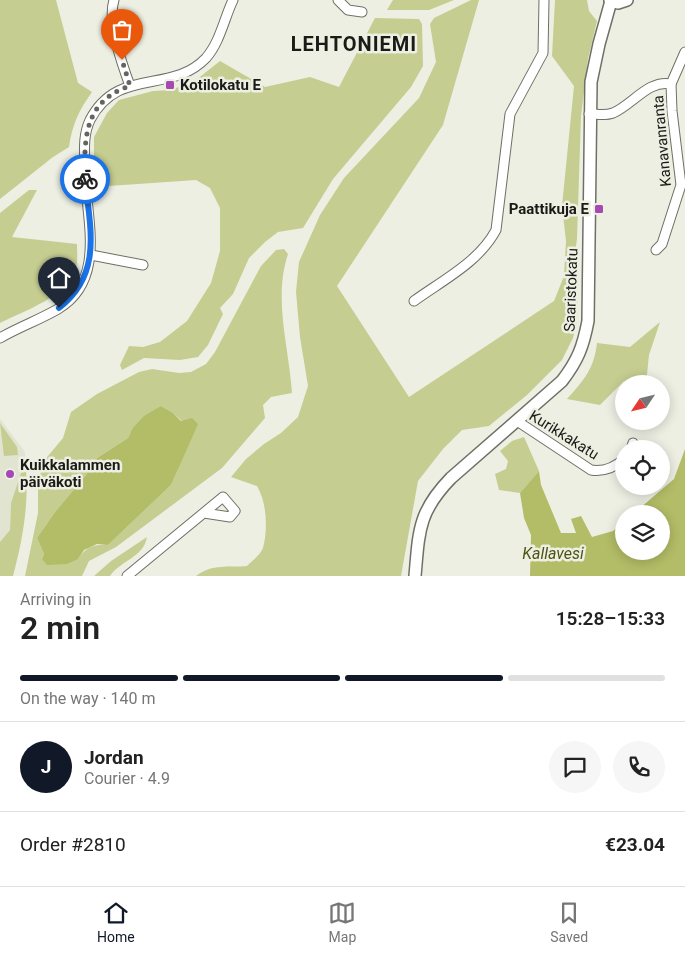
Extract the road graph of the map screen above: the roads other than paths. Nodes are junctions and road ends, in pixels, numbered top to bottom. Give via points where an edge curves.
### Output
1 (114, 0) edge
2 (233, 0) edge
3 (338, 0) edge
4 (544, 0) edge
5 (627, 0) edge
6 (611, 1) edge
7 (362, 12) dead end
8 (685, 52) edge
9 (672, 84) junction
10 (130, 86) junction
11 (590, 114) junction
12 (656, 250) dead end
13 (90, 255) junction
14 (143, 265) dead end
15 (414, 301) dead end
16 (0, 338) edge
17 (517, 421) junction
18 (615, 465) edge
19 (204, 513) dead end
20 (126, 576) edge
21 (415, 576) edge

1 - 10 street via 113,25
2 - 10 street via 214,47 205,59 179,75
3 - 7 street via 348,10
4 - 15 street via 544,53 510,114 496,230 476,257
5 - 6 main road via 618,4
6 - 11 main road, Saaristokatu via 591,82
8 - 9 street
9 - 11 street via 656,84 615,112
9 - 12 street, Kanavanranta via 672,111 682,185 662,244
10 - 13 street via 106,98 97,108 85,135
11 - 17 main road, Saaristokatu via 588,321 583,346 562,382
13 - 14 street
13 - 16 street via 84,282 68,301
17 - 18 street, Kurikkakatu via 591,470 600,471
17 - 21 main road, Saaristokatu via 436,493 419,530
19 - 20 street

